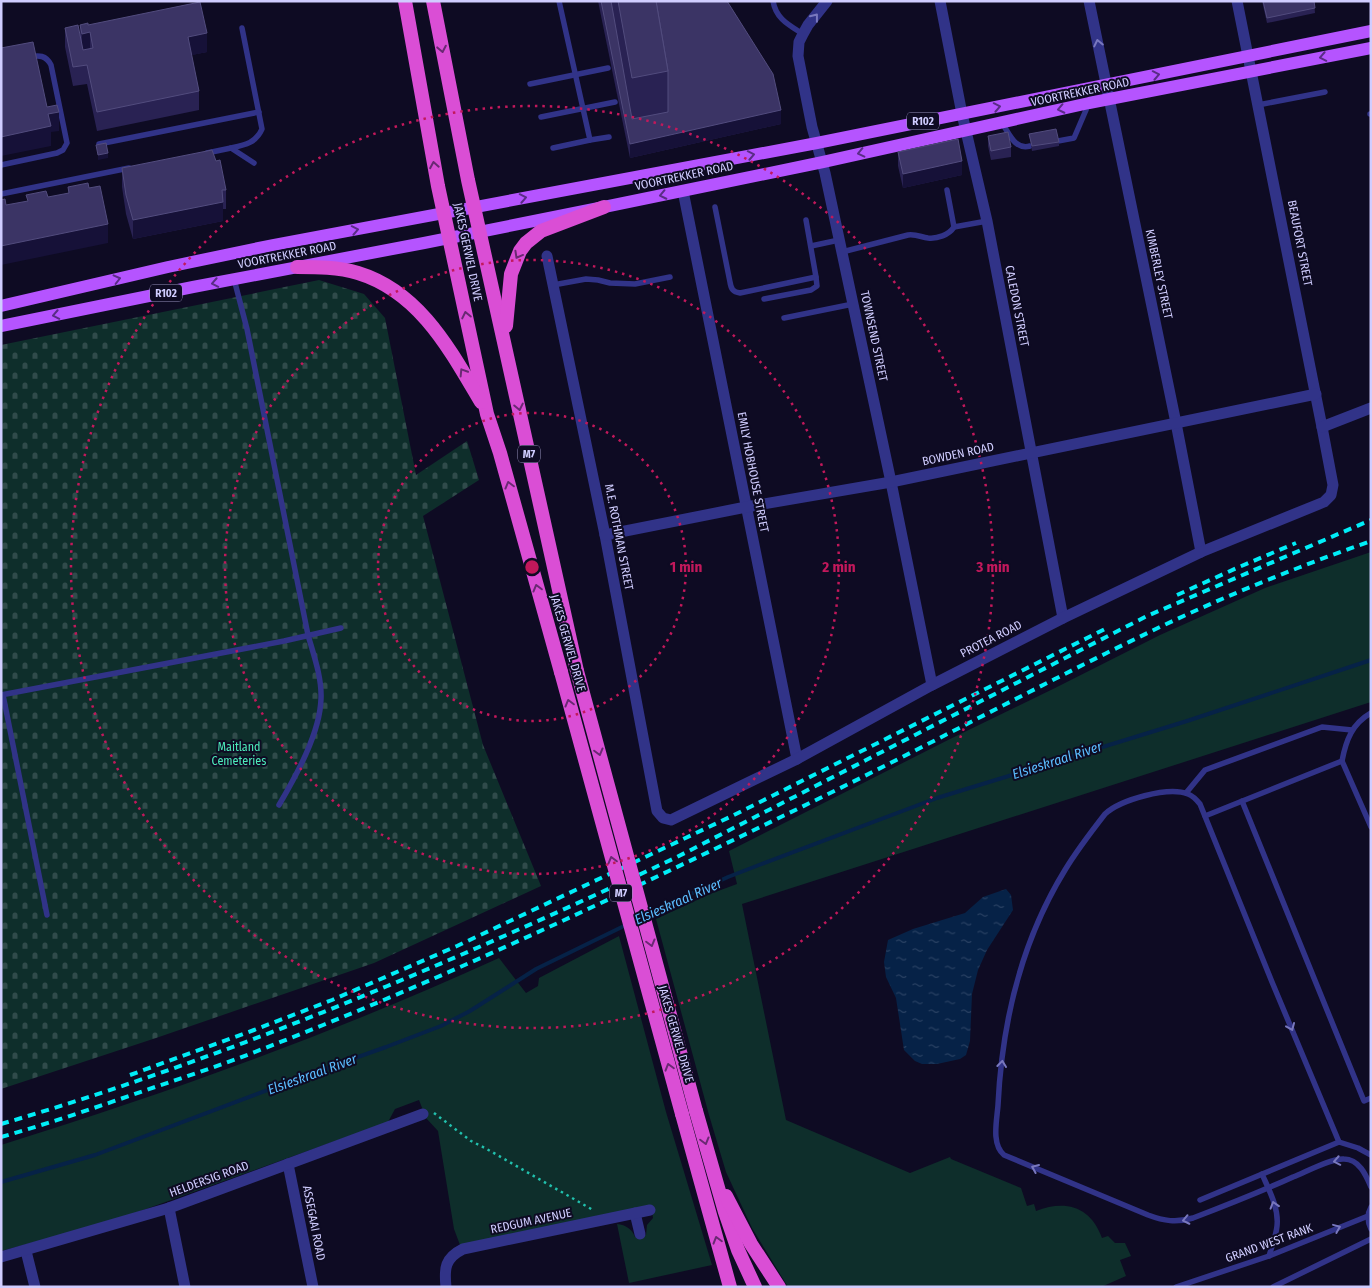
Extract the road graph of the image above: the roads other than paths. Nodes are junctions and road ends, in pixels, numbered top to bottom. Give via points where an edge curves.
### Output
1 (405, 1) edge
2 (433, 1) edge
3 (560, 1) edge
4 (773, 1) edge
5 (828, 1) edge
6 (940, 1) edge
7 (1089, 1) edge
8 (1237, 1) edge
9 (242, 28) dead end
10 (1371, 31) edge
11 (803, 34) junction
12 (1371, 48) edge
13 (1249, 56) junction
14 (19, 59) edge
15 (608, 68) dead end
16 (1251, 71) junction
17 (575, 75) junction
18 (530, 84) dead end
19 (1107, 85) junction
20 (1325, 92) dead end
21 (1109, 99) junction
22 (615, 102) dead end
23 (1089, 103) junction
24 (1258, 105) junction
25 (583, 108) junction
26 (259, 112) junction
27 (962, 114) junction
28 (541, 116) dead end
29 (1001, 122) junction
30 (966, 130) junction
31 (609, 137) dead end
32 (590, 140) junction
33 (1058, 141) edge
34 (817, 142) junction
35 (99, 144) edge
36 (1030, 146) edge
37 (230, 148) junction
38 (553, 148) dead end
39 (202, 154) edge
40 (823, 162) junction
41 (254, 163) dead end
42 (1, 165) edge
43 (135, 167) edge
44 (947, 190) dead end
45 (683, 191) junction
46 (1, 194) edge
47 (475, 207) junction
48 (604, 207) junction
49 (715, 207) dead end
50 (444, 213) junction
51 (806, 220) dead end
52 (987, 221) junction
53 (954, 227) junction
54 (480, 231) junction
55 (449, 238) junction
56 (839, 240) junction
57 (811, 246) junction
58 (842, 252) junction
59 (547, 256) dead end
60 (297, 267) junction
61 (670, 277) dead end
62 (816, 277) junction
63 (234, 279) junction
64 (553, 285) junction
65 (764, 299) dead end
66 (853, 304) junction
67 (1, 306) edge
68 (784, 318) dead end
69 (1, 326) edge
70 (505, 342) junction
71 (1316, 394) junction
72 (1371, 408) edge
73 (488, 414) junction
74 (1176, 423) junction
75 (1322, 427) junction
76 (1031, 453) junction
77 (891, 482) junction
78 (1332, 491) joint
79 (746, 507) junction
80 (605, 536) junction
81 (1201, 552) junction
82 (1063, 618) junction
83 (341, 628) dead end
84 (308, 635) junction
85 (932, 685) junction
86 (2, 695) edge
87 (1371, 713) edge
88 (1352, 730) junction
89 (797, 759) junction
90 (1342, 761) junction
91 (1186, 793) junction
92 (1242, 801) junction
93 (279, 805) dead end
94 (1205, 816) junction
95 (667, 820) joint
96 (1371, 827) edge
97 (47, 915) dead end
98 (1371, 1098) edge
99 (423, 1114) road end
100 (1339, 1142) junction
101 (1371, 1155) edge
102 (288, 1164) junction
103 (713, 1171) junction
104 (1262, 1174) junction
105 (1371, 1187) edge
106 (1268, 1188) junction
107 (1200, 1200) dead end
108 (1371, 1207) edge
109 (169, 1208) junction
110 (650, 1210) dead end
111 (635, 1214) junction
112 (1368, 1216) junction
113 (1371, 1229) edge
114 (640, 1234) dead end
115 (1371, 1239) edge
116 (26, 1250) junction
117 (1269, 1256) junction
118 (1, 1257) edge
119 (1276, 1286) edge
120 (35, 1287) edge
121 (185, 1287) edge
122 (313, 1287) edge
123 (446, 1287) edge
124 (730, 1287) edge
125 (754, 1287) edge
126 (779, 1287) edge
127 (1176, 1287) edge

50 -> 1 highway, JAKES GERWEL DRIVE / M7
2 -> 47 highway, JAKES GERWEL DRIVE / M7
3 - 17 lane
4 - 11 lane via 780,18
11 -> 5 street, TOWNSEND STREET
6 - 27 street, CALEDON STREET
19 -> 7 street, KIMBERLEY STREET
8 - 13 street, BEAUFORT STREET
9 - 26 lane
10 - 13 main road, VOORTREKKER ROAD / R102
11 - 34 street, TOWNSEND STREET via 798,56
12 -> 16 main road, VOORTREKKER ROAD / R102
13 - 16 street, BEAUFORT STREET
19 -> 13 main road, VOORTREKKER ROAD / R102
14 - 42 lane via 42,56 49,61 67,142 57,153
15 - 17 lane
16 - 21 main road, VOORTREKKER ROAD / R102
16 - 24 street, BEAUFORT STREET
17 - 18 lane
17 - 25 lane
19 - 21 street, KIMBERLEY STREET
27 -> 19 main road, VOORTREKKER ROAD / R102
20 - 24 lane
21 - 23 main road, VOORTREKKER ROAD / R102
21 - 74 street, KIMBERLEY STREET
22 - 25 lane
23 -> 29 main road, VOORTREKKER ROAD / R102
23 - 33 lane via 1074,138
24 - 71 street, BEAUFORT STREET
25 - 28 lane
25 - 32 lane
26 - 35 lane
26 - 37 lane via 262,129 257,138 246,145
27 - 30 street, CALEDON STREET
27 - 34 main road, VOORTREKKER ROAD / R102
29 - 30 main road, VOORTREKKER ROAD / R102
29 - 36 lane via 1016,144
30 -> 40 main road, VOORTREKKER ROAD / R102
30 - 52 street, CALEDON STREET
31 - 32 lane
32 - 38 lane
34 - 40 street, TOWNSEND STREET
47 -> 34 main road, VOORTREKKER ROAD / R102
37 - 39 lane
37 - 41 lane
40 - 45 main road, VOORTREKKER ROAD / R102
40 - 56 street, TOWNSEND STREET
43 - 46 lane
44 - 53 lane
45 -> 48 main road, VOORTREKKER ROAD / R102
45 - 79 street, EMILY HOBHOUSE STREET
47 - 50 main road, VOORTREKKER ROAD / R102
47 - 54 highway, JAKES GERWEL DRIVE / M7
48 - 54 main road, VOORTREKKER ROAD / R102
48 -> 70 highway via 541,231 520,250 510,274
49 - 62 lane via 732,290 740,293
50 - 55 highway, JAKES GERWEL DRIVE / M7
67 -> 50 main road, VOORTREKKER ROAD / R102 via 187,263
51 - 57 lane
52 - 53 lane
52 - 76 street, CALEDON STREET
53 - 58 lane via 946,235 932,238 908,235
54 - 55 main road, VOORTREKKER ROAD / R102
54 - 70 highway, JAKES GERWEL DRIVE / M7
55 - 60 main road, VOORTREKKER ROAD / R102
73 -> 55 highway, JAKES GERWEL DRIVE / M7
56 - 57 lane
56 - 58 street, TOWNSEND STREET
57 - 62 lane
58 - 66 street, TOWNSEND STREET
59 - 64 street, M.E. ROTHMAN STREET
60 - 63 main road, VOORTREKKER ROAD / R102
73 -> 60 highway via 437,332 403,296 377,281 352,272
61 - 64 lane via 635,284 586,280
62 - 65 lane via 813,289
63 -> 69 main road, VOORTREKKER ROAD / R102
63 - 84 lane via 257,377
64 - 80 street, M.E. ROTHMAN STREET
66 - 68 lane
66 - 77 street, TOWNSEND STREET
70 -> 103 highway, JAKES GERWEL DRIVE / M7, bridge via 577,671
71 - 74 street, BOWDEN ROAD
71 - 75 street, BEAUFORT STREET
72 - 75 street
124 -> 73 highway, JAKES GERWEL DRIVE / M7, bridge
74 - 76 street, BOWDEN ROAD
74 - 81 street, KIMBERLEY STREET
75 - 78 street, BEAUFORT STREET
76 - 77 street, BOWDEN ROAD
76 - 82 street, CALEDON STREET
77 - 79 street, BOWDEN ROAD
77 - 85 street, TOWNSEND STREET
78 - 81 street, PROTEA ROAD via 1324,502
79 - 80 street, BOWDEN ROAD
79 - 89 street, EMILY HOBHOUSE STREET
80 - 95 street, M.E. ROTHMAN STREET via 657,811
81 - 82 street, PROTEA ROAD
82 - 85 street, PROTEA ROAD
83 - 84 lane
84 - 86 lane
84 - 93 lane via 322,700 305,756
85 - 89 street, PROTEA ROAD
86 - 97 lane
87 - 88 lane
88 - 90 lane
88 - 91 lane via 1322,727 1205,770
89 - 95 street, PROTEA ROAD via 676,819
90 - 92 lane
90 - 96 lane
91 - 94 lane via 1200,804
106 -> 91 lane via 1193,1218 1172,1222 1004,1155 996,1140 1004,1040 1019,972 1065,869 1110,810 1164,792
92 - 94 lane
92 - 98 lane via 1364,1101
94 -> 100 lane
99 - 102 street, HELDERSIG ROAD
100 - 101 lane
100 - 104 lane
102 - 109 street, HELDERSIG ROAD
102 - 122 street, ASSEGAAI ROAD
103 - 125 highway, JAKES GERWEL DRIVE / M7 via 724,1212
103 - 126 highway via 751,1244
104 - 106 lane
104 - 107 lane
105 -> 106 lane via 1360,1166 1343,1158
117 -> 106 lane via 1278,1225
108 - 112 lane
109 - 116 street, HELDERSIG ROAD
109 - 121 street
110 - 111 street, REDGUM AVENUE
111 - 114 street
111 - 123 street, REDGUM AVENUE via 463,1249 447,1262
112 - 113 lane
117 -> 112 lane, GRAND WEST RANK
115 - 119 lane
116 - 118 street, HELDERSIG ROAD
116 - 120 street
117 - 127 lane, GRAND WEST RANK

